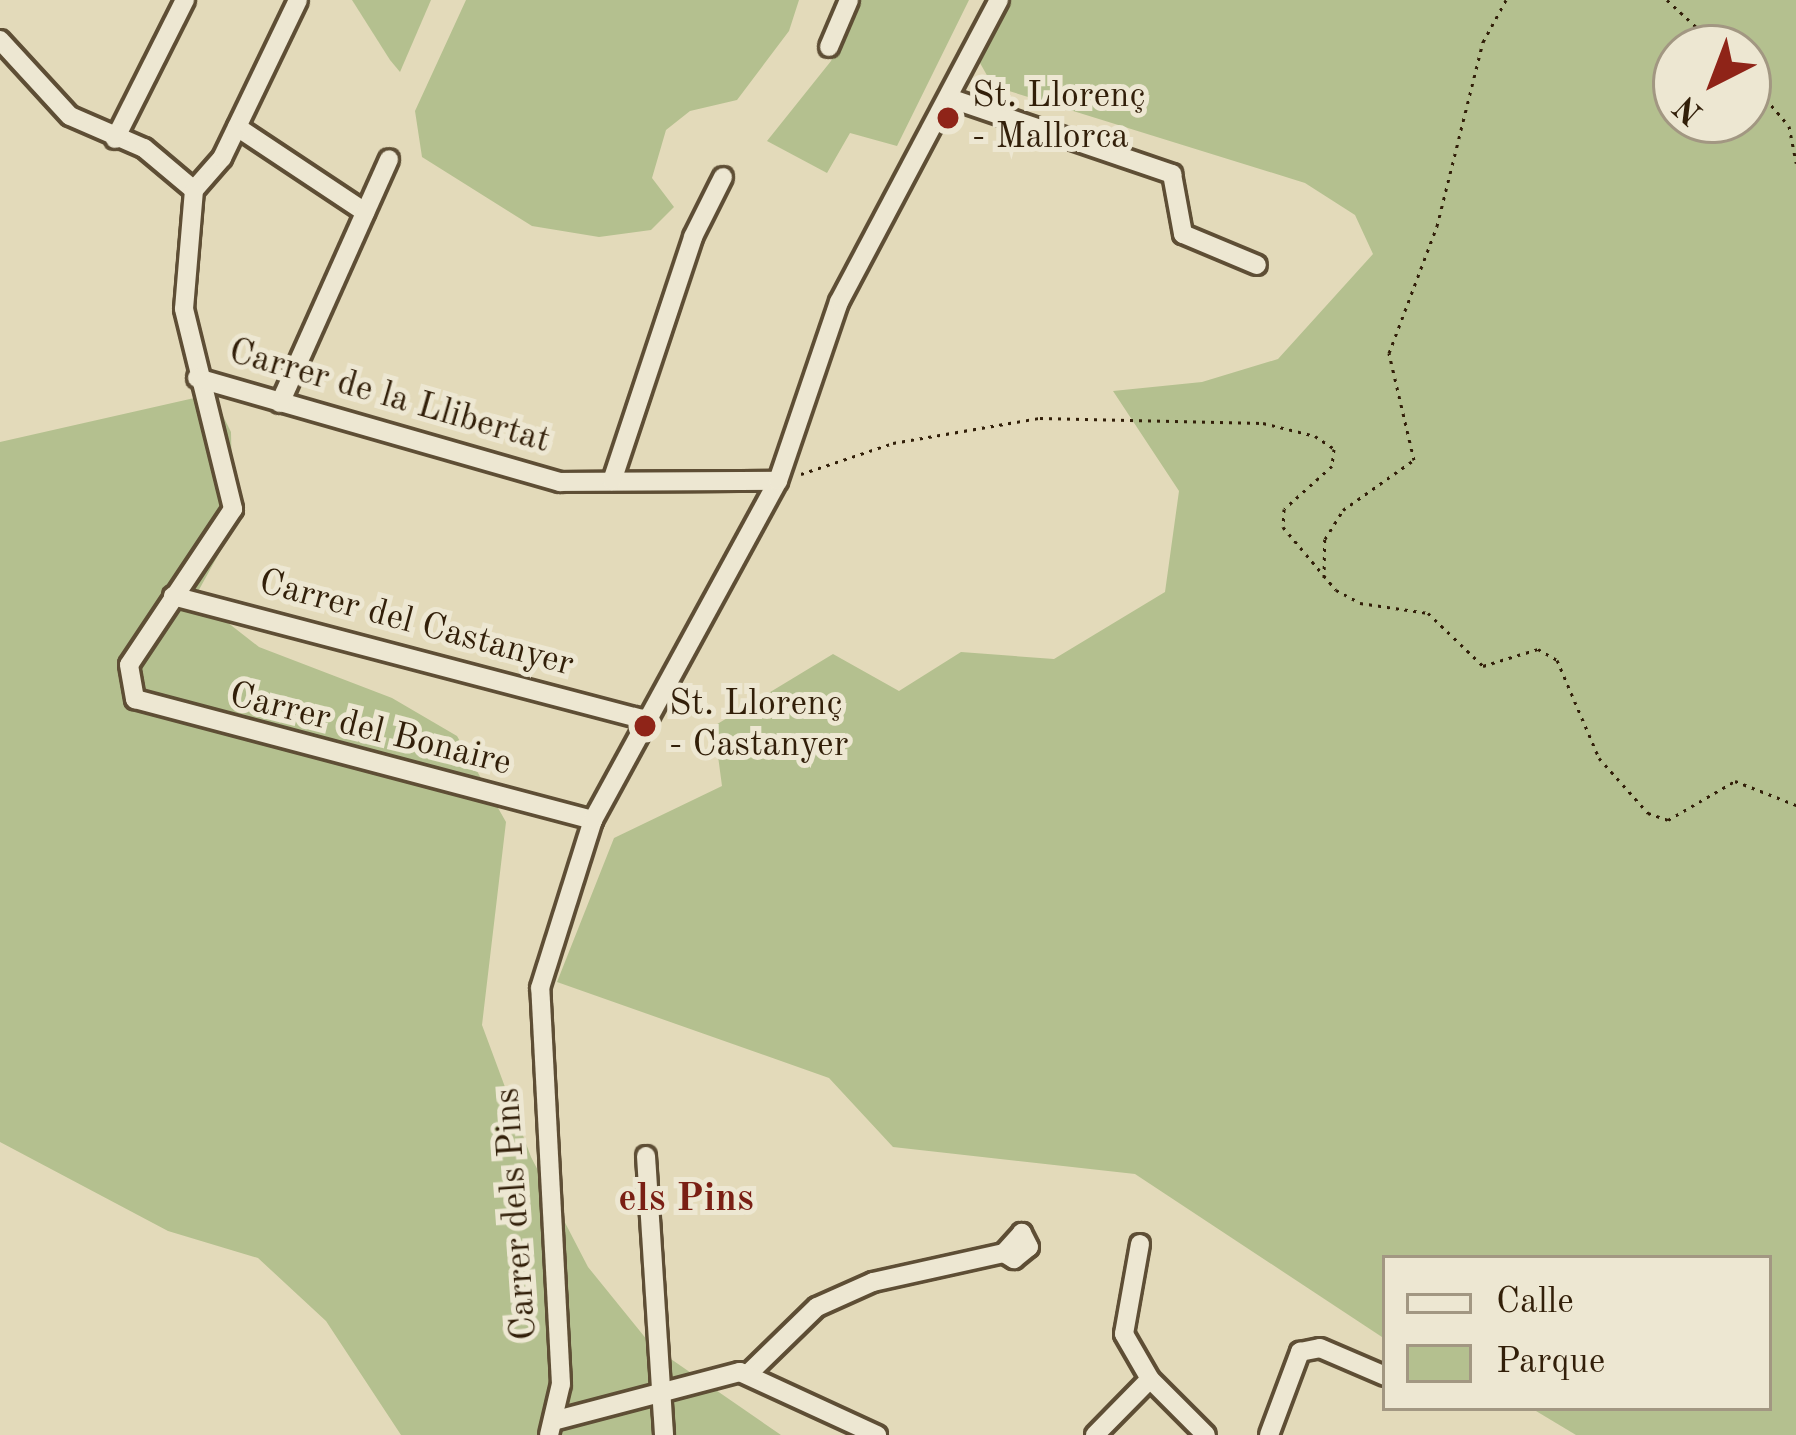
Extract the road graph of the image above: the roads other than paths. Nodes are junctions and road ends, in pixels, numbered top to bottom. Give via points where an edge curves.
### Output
1 (185, 0) edge
2 (298, 0) edge
3 (849, 0) edge
4 (999, 0) edge
5 (0, 40) edge
6 (829, 47) dead end
7 (949, 98) junction
8 (237, 127) junction
9 (115, 139) junction
10 (389, 159) dead end
11 (723, 177) dead end
12 (194, 190) junction
13 (365, 212) junction
14 (1257, 265) dead end
15 (197, 378) junction
16 (280, 403) junction
17 (778, 481) junction
18 (612, 482) junction
19 (173, 596) junction
20 (643, 718) junction
21 (592, 820) junction
22 (646, 1156) dead end
23 (1140, 1244) dead end
24 (1004, 1252) dead end
25 (748, 1373) junction
26 (1382, 1375) edge
27 (1150, 1379) junction
28 (664, 1392) junction
29 (837, 1413) junction
30 (551, 1428) edge
31 (664, 1435) edge
32 (836, 1435) edge
33 (877, 1435) edge
34 (1095, 1435) edge
35 (1206, 1435) edge
36 (1268, 1435) edge

1 - 9 street
2 - 8 street
3 - 6 street
4 - 7 street, Carrer dels Pins
5 - 9 street via 70,116
7 - 14 street via 1172,174 1183,234
7 - 17 street, Carrer dels Pins via 839,302
8 - 12 street
8 - 13 street
9 - 12 street via 144,148
10 - 13 street
11 - 18 street via 693,237
12 - 15 street via 184,309
13 - 16 street
15 - 16 street, Carrer de la Llibertat
15 - 19 street via 233,509
16 - 18 street, Carrer de la Llibertat via 513,473
17 - 18 street, Carrer de la Llibertat
17 - 20 street, Carrer dels Pins
19 - 20 street, Carrer del Castanyer
19 - 21 street, Carrer del Bonaire via 129,664 135,699
20 - 21 street, Carrer dels Pins
21 - 30 street, Carrer dels Pins via 539,988 546,1229 559,1319
22 - 28 street
23 - 27 street via 1124,1334
24 - 25 street via 873,1282 817,1307
25 - 28 street
25 - 29 street
26 - 36 street via 1319,1348 1300,1352
27 - 34 street
27 - 35 street
28 - 30 street
28 - 31 street
29 - 32 street
29 - 33 street

